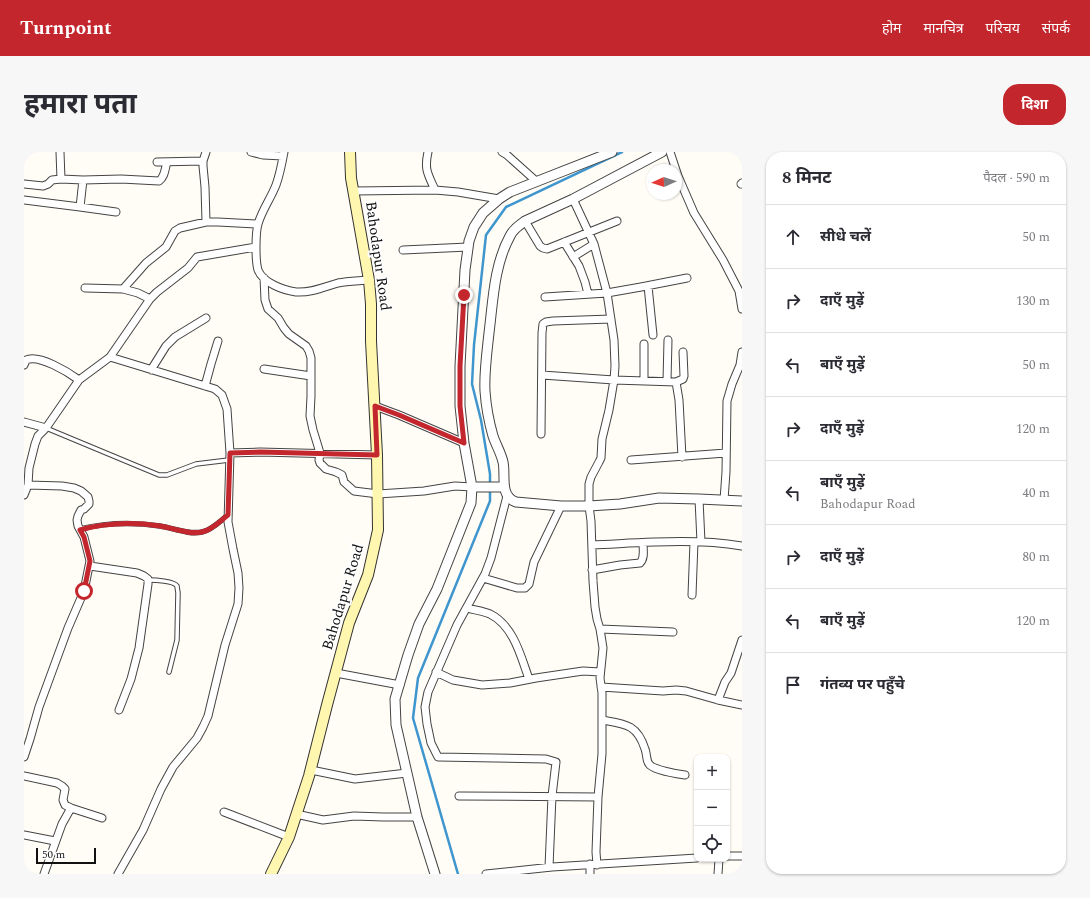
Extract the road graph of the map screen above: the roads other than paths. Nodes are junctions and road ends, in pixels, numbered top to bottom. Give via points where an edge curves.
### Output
1 (60, 152) edge
2 (206, 152) edge
3 (251, 152) edge
4 (350, 152) edge
5 (428, 152) edge
6 (612, 152) edge
7 (662, 152) edge
8 (670, 152) edge
9 (506, 153) edge
10 (283, 154) edge
11 (203, 161) junction
12 (157, 162) dead end
13 (167, 162) junction
14 (60, 179) junction
15 (83, 180) junction
16 (536, 181) junction
17 (24, 184) edge
18 (435, 190) junction
19 (354, 192) junction
20 (499, 199) junction
21 (573, 199) junction
22 (24, 200) edge
23 (80, 207) junction
24 (116, 212) dead end
25 (616, 220) dead end
26 (525, 221) junction
27 (206, 222) junction
28 (258, 224) junction
29 (588, 231) junction
30 (564, 242) junction
31 (594, 244) junction
32 (256, 247) junction
33 (468, 247) junction
34 (403, 250) dead end
35 (573, 257) junction
36 (264, 278) junction
37 (687, 278) dead end
38 (369, 280) junction
39 (648, 286) junction
40 (85, 288) dead end
41 (123, 289) junction
42 (741, 291) edge
43 (607, 293) junction
44 (588, 294) junction
45 (545, 297) dead end
46 (150, 299) junction
47 (742, 308) edge
48 (206, 318) dead end
49 (611, 319) junction
50 (653, 335) dead end
51 (668, 340) dead end
52 (218, 341) dead end
53 (644, 344) dead end
54 (683, 352) dead end
55 (742, 352) edge
56 (110, 357) junction
57 (24, 365) edge
58 (264, 369) dead end
59 (151, 370) junction
60 (542, 375) junction
61 (312, 376) junction
62 (79, 380) junction
63 (614, 380) junction
64 (644, 381) junction
65 (667, 381) junction
66 (676, 382) junction
67 (205, 386) junction
68 (375, 406) junction
69 (24, 422) edge
70 (46, 428) junction
71 (541, 434) dead end
72 (464, 443) junction
73 (320, 453) junction
74 (726, 453) junction
75 (377, 455) junction
76 (229, 456) junction
77 (682, 457) junction
78 (631, 460) dead end
79 (26, 467) edge
80 (28, 484) junction
81 (476, 487) junction
82 (501, 487) junction
83 (378, 494) junction
84 (24, 495) edge
85 (507, 496) junction
86 (699, 499) junction
87 (724, 500) junction
88 (742, 501) edge
89 (561, 506) junction
90 (589, 506) junction
91 (228, 515) junction
92 (80, 530) junction
93 (697, 542) junction
94 (643, 543) junction
95 (592, 545) junction
96 (742, 546) edge
97 (90, 566) junction
98 (592, 570) junction
99 (483, 578) junction
100 (148, 580) junction
101 (692, 595) dead end
102 (467, 608) junction
103 (600, 629) junction
104 (673, 632) dead end
105 (742, 640) edge
106 (169, 672) dead end
107 (436, 672) junction
108 (600, 672) junction
109 (336, 673) junction
110 (529, 679) junction
111 (400, 685) junction
112 (601, 687) junction
113 (718, 700) junction
114 (742, 705) edge
115 (119, 710) dead end
116 (602, 720) junction
117 (24, 757) edge
118 (311, 770) junction
119 (407, 773) junction
120 (685, 775) dead end
121 (24, 776) edge
122 (459, 796) dead end
123 (552, 796) junction
124 (598, 797) junction
125 (71, 808) junction
126 (224, 812) dead end
127 (296, 814) junction
128 (417, 817) junction
129 (102, 818) dead end
130 (24, 835) edge
131 (289, 837) junction
132 (55, 841) junction
133 (730, 856) edge
134 (742, 856) edge
135 (694, 858) edge
136 (720, 862) edge
137 (593, 864) junction
138 (548, 867) junction
139 (528, 872) edge
140 (274, 873) edge
141 (44, 874) edge
142 (118, 874) edge
143 (435, 874) edge
144 (486, 874) edge
145 (590, 874) edge
146 (718, 874) edge

1 - 14 street
2 - 11 street
3 - 10 street via 263,155
4 - 19 main road, Bahodapur Road
5 - 18 street via 426,169
6 - 16 street
7 - 21 street
8 - 42 street via 694,214
9 - 16 street
10 - 28 street via 276,186
11 - 13 street
11 - 27 street
12 - 13 street
13 - 15 street via 159,181
14 - 15 street
14 - 17 street via 52,180 43,186
15 - 23 street
16 - 20 street
18 - 19 street
18 - 20 street
19 - 38 main road, Bahodapur Road
20 - 33 street via 483,213 474,227
21 - 26 street
21 - 29 street
22 - 23 street
23 - 24 street
25 - 29 street
26 - 30 street via 543,248 547,249
26 - 82 street via 511,234 500,260 485,372 488,412 493,437 503,462
27 - 28 street
27 - 41 street via 175,231 166,247 146,263
28 - 32 street
29 - 30 street
29 - 31 street
30 - 35 street
31 - 35 street
31 - 43 street
32 - 36 street via 258,270
32 - 46 street via 197,257 188,268
33 - 34 street
33 - 72 street via 460,366 460,406
35 - 44 street via 579,266
36 - 38 street via 280,287 297,292
36 - 61 street via 268,309 289,334 306,346 311,358
37 - 39 street
38 - 68 main road, Bahodapur Road
39 - 43 street
39 - 50 street
40 - 41 street
41 - 46 street
42 - 47 street
43 - 44 street
43 - 49 street
44 - 45 street
46 - 56 street
48 - 59 street via 175,337
49 - 60 street via 543,324
49 - 63 street
51 - 65 street
52 - 67 street
53 - 64 street
54 - 66 street via 684,376
55 - 74 street via 727,401
56 - 59 street
56 - 62 street
57 - 62 street via 26,360 35,359 52,364
58 - 61 street
59 - 67 street
60 - 63 street
60 - 71 street
61 - 73 street via 310,416
62 - 70 street
63 - 64 street
63 - 90 street via 602,439 601,458 589,484
64 - 65 street
65 - 66 street
66 - 77 street
67 - 76 street via 215,389 222,395 227,409
68 - 72 street
68 - 75 main road, Bahodapur Road
69 - 70 street
70 - 76 lane via 159,475 167,476 196,464
70 - 79 street via 36,439
72 - 81 street
73 - 75 street
73 - 76 street via 260,452
73 - 83 street via 320,463 326,469 342,476 344,482 354,491
74 - 77 street
74 - 87 street
75 - 83 main road, Bahodapur Road
76 - 91 street
77 - 78 street
79 - 80 street
80 - 84 street
80 - 92 street via 74,488 88,497 89,504 81,510 77,520
81 - 82 street
81 - 83 street via 455,486
81 - 111 street via 437,589 419,624
82 - 85 street
83 - 109 main road, Bahodapur Road via 378,530 368,575 349,623
85 - 89 street via 516,502
85 - 99 street via 491,558
86 - 87 street
86 - 90 street via 659,498
86 - 93 street
87 - 88 street
89 - 90 street
89 - 99 street via 534,562 529,584 525,588
90 - 95 street
91 - 92 lane via 202,532 119,524
91 - 142 street via 240,588 208,716 204,728 173,767 143,830
92 - 97 street
93 - 94 street
93 - 96 street
93 - 101 street
94 - 95 street
94 - 98 street via 643,557 640,563
95 - 98 street
97 - 100 street via 137,573
97 - 117 street via 84,591 39,707
98 - 103 street
99 - 102 street
100 - 106 lane via 177,586 178,640
100 - 115 street via 139,648
102 - 107 street
102 - 110 street via 490,614 508,629
103 - 104 street
103 - 108 street via 603,648
105 - 113 street via 731,673
107 - 110 street via 454,680 482,685
107 - 123 street via 428,692 426,707 431,743 438,757 553,760 556,766
108 - 110 street via 583,671
108 - 112 street
109 - 111 street
109 - 118 main road, Bahodapur Road
111 - 119 street via 395,699 396,725
112 - 113 street via 686,691
112 - 116 street
113 - 114 street
116 - 120 street via 632,728 639,735 648,764 651,766
116 - 124 street
118 - 119 street via 355,779
118 - 127 main road, Bahodapur Road
119 - 128 street
121 - 125 street via 62,786 65,789 65,805
122 - 123 street
123 - 124 street
123 - 138 street
124 - 137 street
125 - 129 street
125 - 132 street
126 - 131 street
127 - 128 street via 323,820 354,816
127 - 131 main road, Bahodapur Road
128 - 143 street
130 - 132 street
131 - 140 main road, Bahodapur Road
132 - 141 street
133 - 134 street
135 - 137 street
136 - 146 street
137 - 138 street
137 - 145 street
138 - 139 street
139 - 144 street

